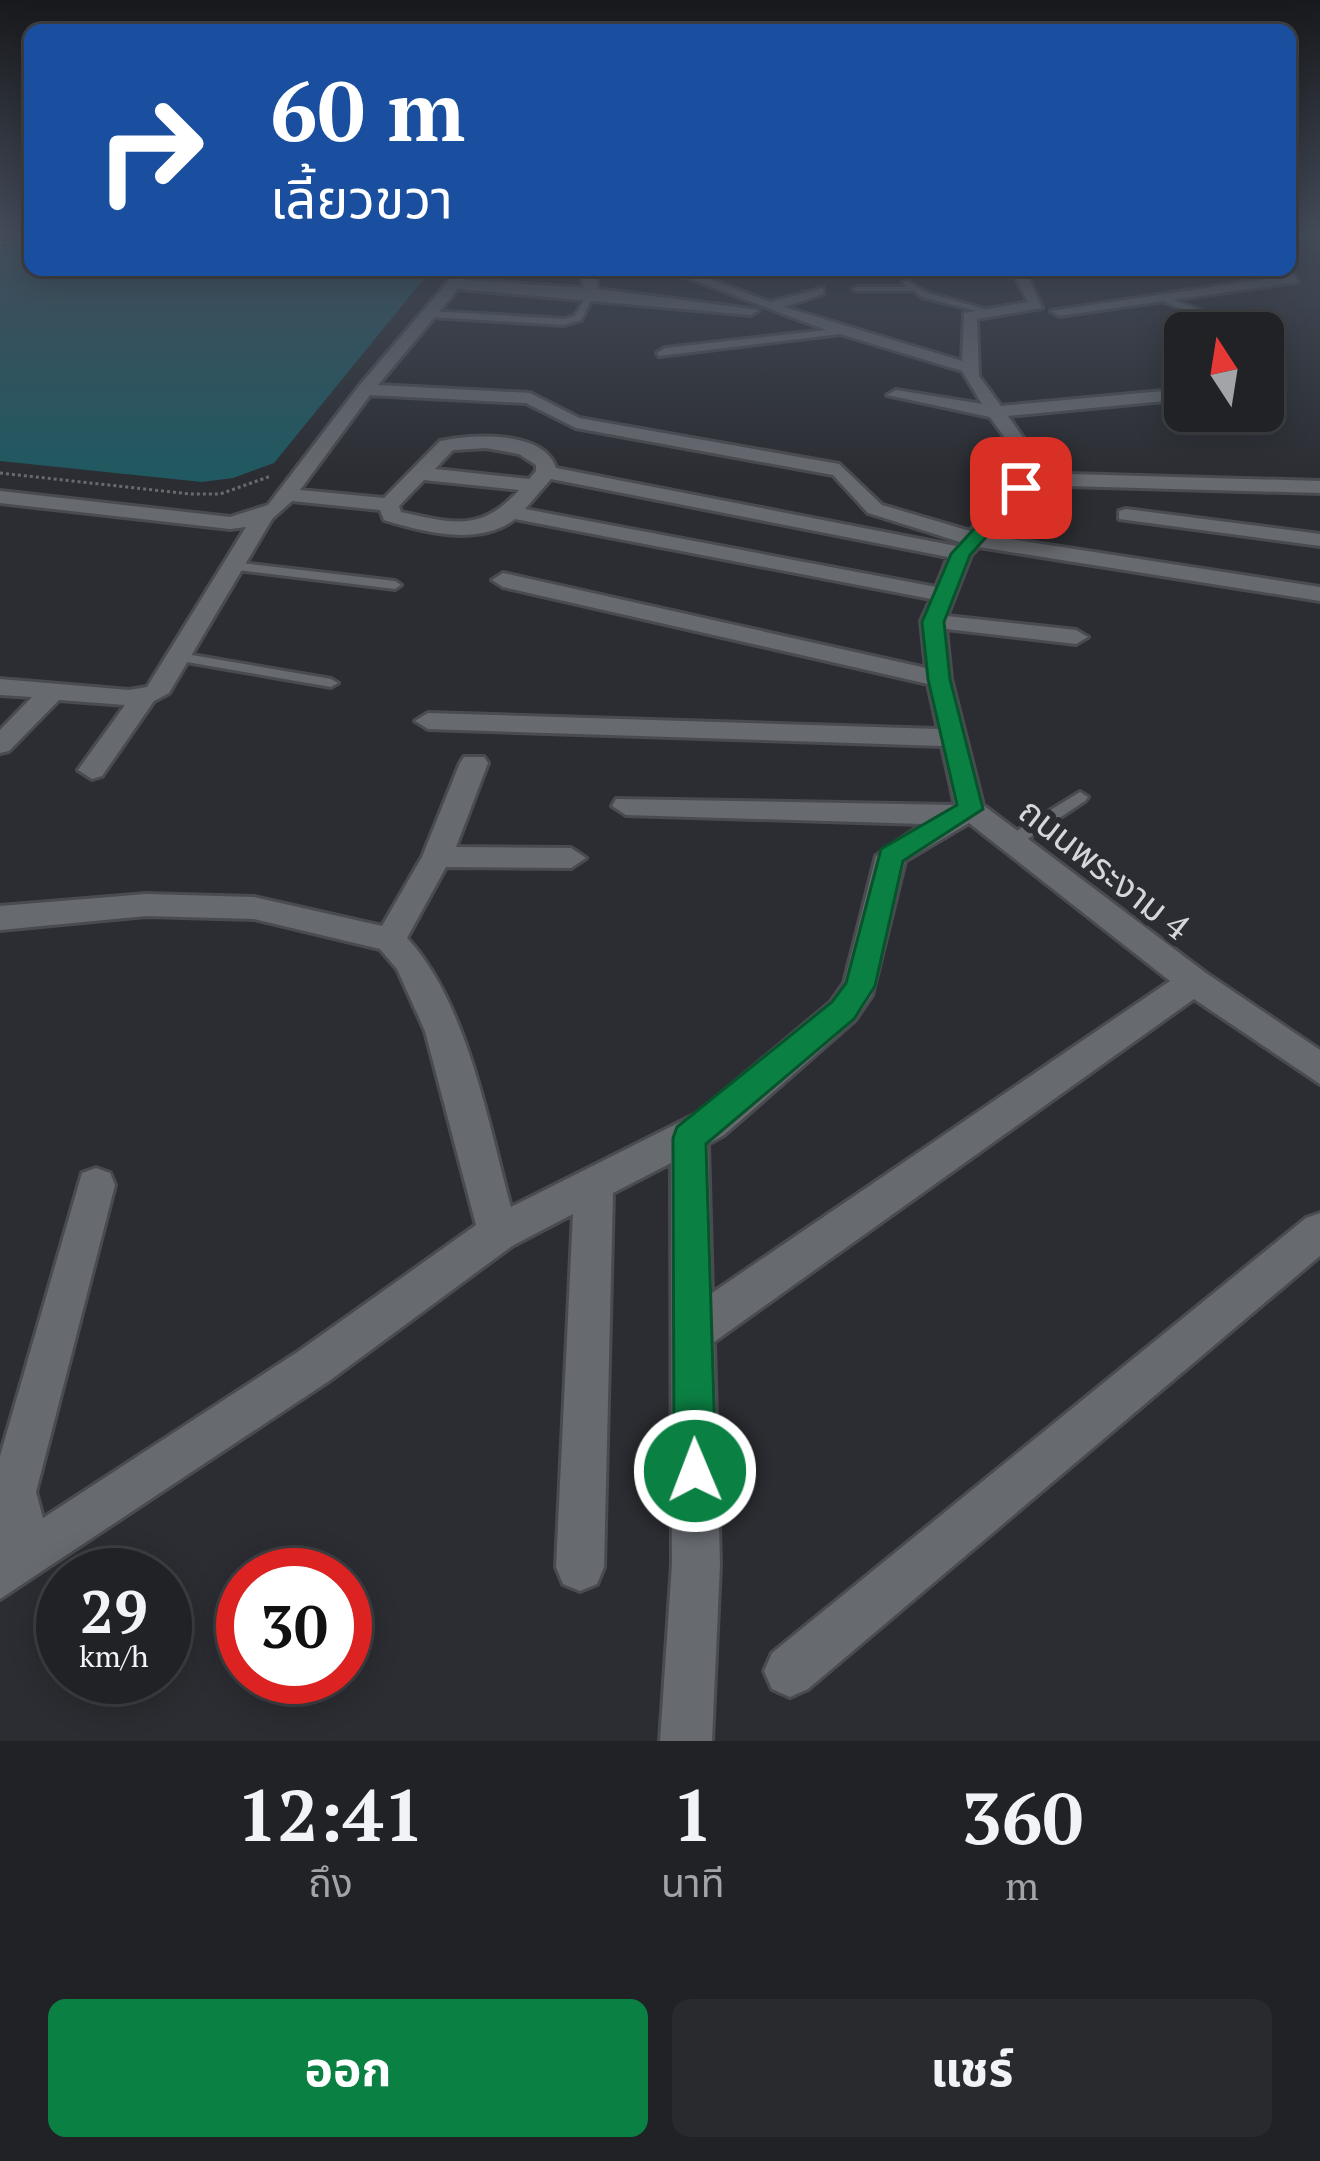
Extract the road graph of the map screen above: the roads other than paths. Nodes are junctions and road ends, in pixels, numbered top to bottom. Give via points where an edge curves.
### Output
1 (431, 314) edge
2 (435, 314) edge
3 (580, 314) edge
4 (789, 314) edge
5 (975, 314) edge
6 (848, 332) junction
7 (665, 353) dead end
8 (972, 369) junction
9 (369, 386) junction
10 (427, 393) junction
11 (896, 394) dead end
12 (470, 395) junction
13 (1164, 396) edge
14 (398, 412) dead end
15 (995, 412) junction
16 (417, 472) junction
17 (1026, 478) junction
18 (540, 479) junction
19 (1180, 483) junction
20 (615, 486) junction
21 (1320, 487) edge
22 (285, 494) junction
23 (0, 497) edge
24 (388, 505) junction
25 (511, 512) junction
26 (1126, 515) dead end
27 (263, 517) junction
28 (581, 525) junction
29 (1315, 531) edge
30 (968, 547) junction
31 (1193, 549) junction
32 (233, 566) junction
33 (503, 580) dead end
34 (394, 585) dead end
35 (1320, 593) edge
36 (944, 595) junction
37 (933, 622) junction
38 (1076, 637) dead end
39 (180, 657) junction
40 (939, 679) junction
41 (331, 682) dead end
42 (0, 687) edge
43 (53, 691) junction
44 (143, 698) junction
45 (428, 721) dead end
46 (952, 738) junction
47 (0, 746) edge
48 (474, 763) dead end
49 (92, 770) dead end
50 (1080, 797) dead end
51 (626, 806) dead end
52 (965, 812) junction
53 (1011, 842) junction
54 (437, 857) junction
55 (571, 859) dead end
56 (0, 918) edge
57 (390, 940) junction
58 (1194, 982) junction
59 (1320, 1069) edge
60 (689, 1138) junction
61 (594, 1183) junction
62 (96, 1186) dead end
63 (1320, 1231) edge
64 (498, 1233) junction
65 (693, 1331) junction
66 (6, 1488) edge
67 (14, 1566) edge
68 (580, 1567) dead end
69 (790, 1671) dead end
70 (686, 1741) edge

1 - 9 street
2 - 3 lane via 564,322
4 - 6 street
5 - 8 street via 969,316
6 - 7 street
6 - 8 street
8 - 15 street
9 - 10 street
9 - 12 street via 462,382
9 - 22 street
10 - 12 street
10 - 14 street
11 - 15 street
12 - 30 street via 530,398 576,423 839,470 875,508
13 - 15 street
15 - 17 street via 1020,446
16 - 18 street
16 - 18 street via 447,445 480,442 529,449 546,463
16 - 24 street
17 - 19 street
17 - 30 street, ถนนพระงาม 4
18 - 20 street
18 - 25 street
19 - 21 street via 1280,494
19 - 31 street via 1190,496
20 - 28 street
20 - 30 street
22 - 24 street
22 - 27 street
23 - 27 street via 230,524
24 - 25 street via 401,519 475,530
25 - 28 street
26 - 31 street
27 - 32 street
28 - 36 street
29 - 31 street
30 - 31 street
30 - 36 street, ถนนพระงาม 4
31 - 35 street
32 - 34 lane
32 - 39 street
33 - 40 street
36 - 37 street, ถนนพระงาม 4
37 - 38 street
37 - 40 street, ถนนพระงาม 4
39 - 41 lane
39 - 44 street via 156,693
40 - 46 street, ถนนพระงาม 4
42 - 43 street
43 - 44 street
43 - 47 street
44 - 49 street
45 - 46 street
46 - 52 street, ถนนพระงาม 4
48 - 54 street
50 - 53 lane
51 - 52 street
52 - 53 street, ถนนพระงาม 4
52 - 60 street via 891,856 860,986 843,1011
53 - 58 street, ถนนพระงาม 4
54 - 55 street
54 - 57 street
56 - 57 street via 146,905 254,908
57 - 64 street via 406,951 428,990
58 - 59 street, ถนนพระงาม 4
58 - 65 street
60 - 61 street
60 - 65 street
61 - 64 street
61 - 68 street
62 - 66 street
63 - 69 street
64 - 67 street
65 - 70 street via 696,1564
66 - 67 street

